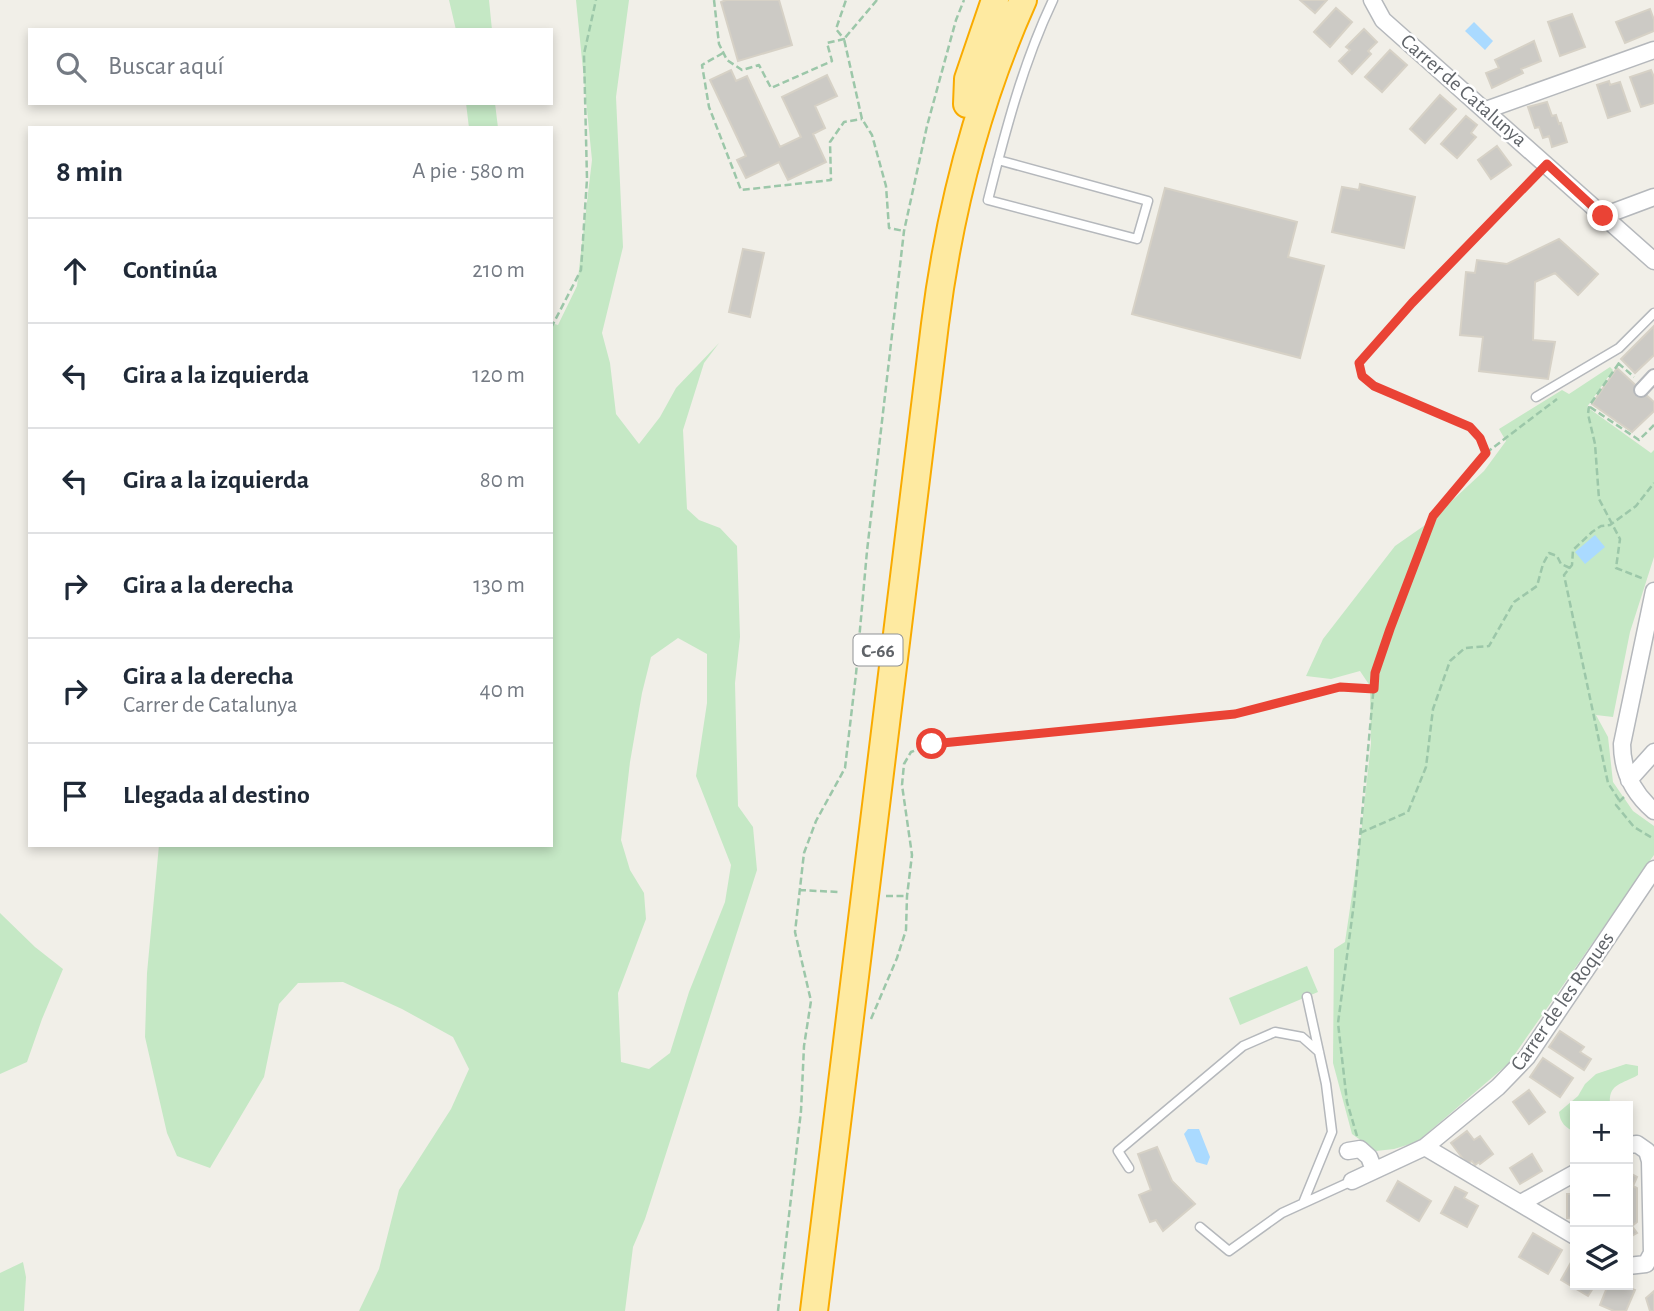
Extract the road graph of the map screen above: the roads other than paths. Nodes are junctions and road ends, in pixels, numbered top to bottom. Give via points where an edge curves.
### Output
1 (995, 0) edge
2 (1005, 0) edge
3 (1023, 0) edge
4 (1034, 0) edge
5 (1053, 0) edge
6 (1372, 0) edge
7 (1654, 50) edge
8 (974, 109) junction
9 (1486, 110) junction
10 (998, 160) junction
11 (1654, 197) edge
12 (1603, 216) junction
13 (1654, 261) edge
14 (1654, 313) edge
15 (1654, 376) edge
16 (1640, 390) dead end
17 (1536, 397) dead end
18 (1650, 585) edge
19 (1654, 752) edge
20 (1632, 785) junction
21 (1654, 811) edge
22 (1654, 869) edge
23 (1307, 997) dead end
24 (1319, 1052) junction
25 (1633, 1144) edge
26 (1425, 1147) junction
27 (1354, 1150) road end
28 (1129, 1168) dead end
29 (1374, 1170) junction
30 (1570, 1176) edge
31 (1352, 1181) joint
32 (1303, 1203) junction
33 (1521, 1203) junction
34 (1200, 1227) dead end
35 (1570, 1233) edge
36 (1633, 1265) edge
37 (798, 1311) edge
38 (814, 1311) edge

1 - 8 highway via 968,79
2 - 8 highway, C-66
3 - 8 highway, C-66
4 - 8 highway via 999,89
5 - 10 lane via 1021,79
6 - 9 street, Carrer de Catalunya via 1383,20
7 - 9 street
8 - 37 highway, C-66 via 945,178 922,298
8 - 38 highway, C-66 via 971,144 938,300
9 - 12 street, Carrer de Catalunya
10 - 10 lane via 988,200 1137,239 1148,201
11 - 12 street
12 - 13 street, Carrer de Catalunya
14 - 17 lane via 1619,348
15 - 16 street
18 - 20 street via 1622,744 1624,767
19 - 20 street
20 - 21 street
22 - 26 street, Carrer de les Roques via 1527,1057
23 - 24 lane
24 - 28 lane via 1302,1037 1275,1032 1242,1046 1118,1151
24 - 32 lane via 1332,1132
25 - 36 street via 1647,1150 1650,1161 1652,1253 1646,1264
26 - 29 street, Carrer de les Roques
26 - 33 street
27 - 29 street via 1369,1157
29 - 31 street, Carrer de les Roques
30 - 33 street
31 - 32 lane
32 - 34 lane via 1229,1251
33 - 35 street

